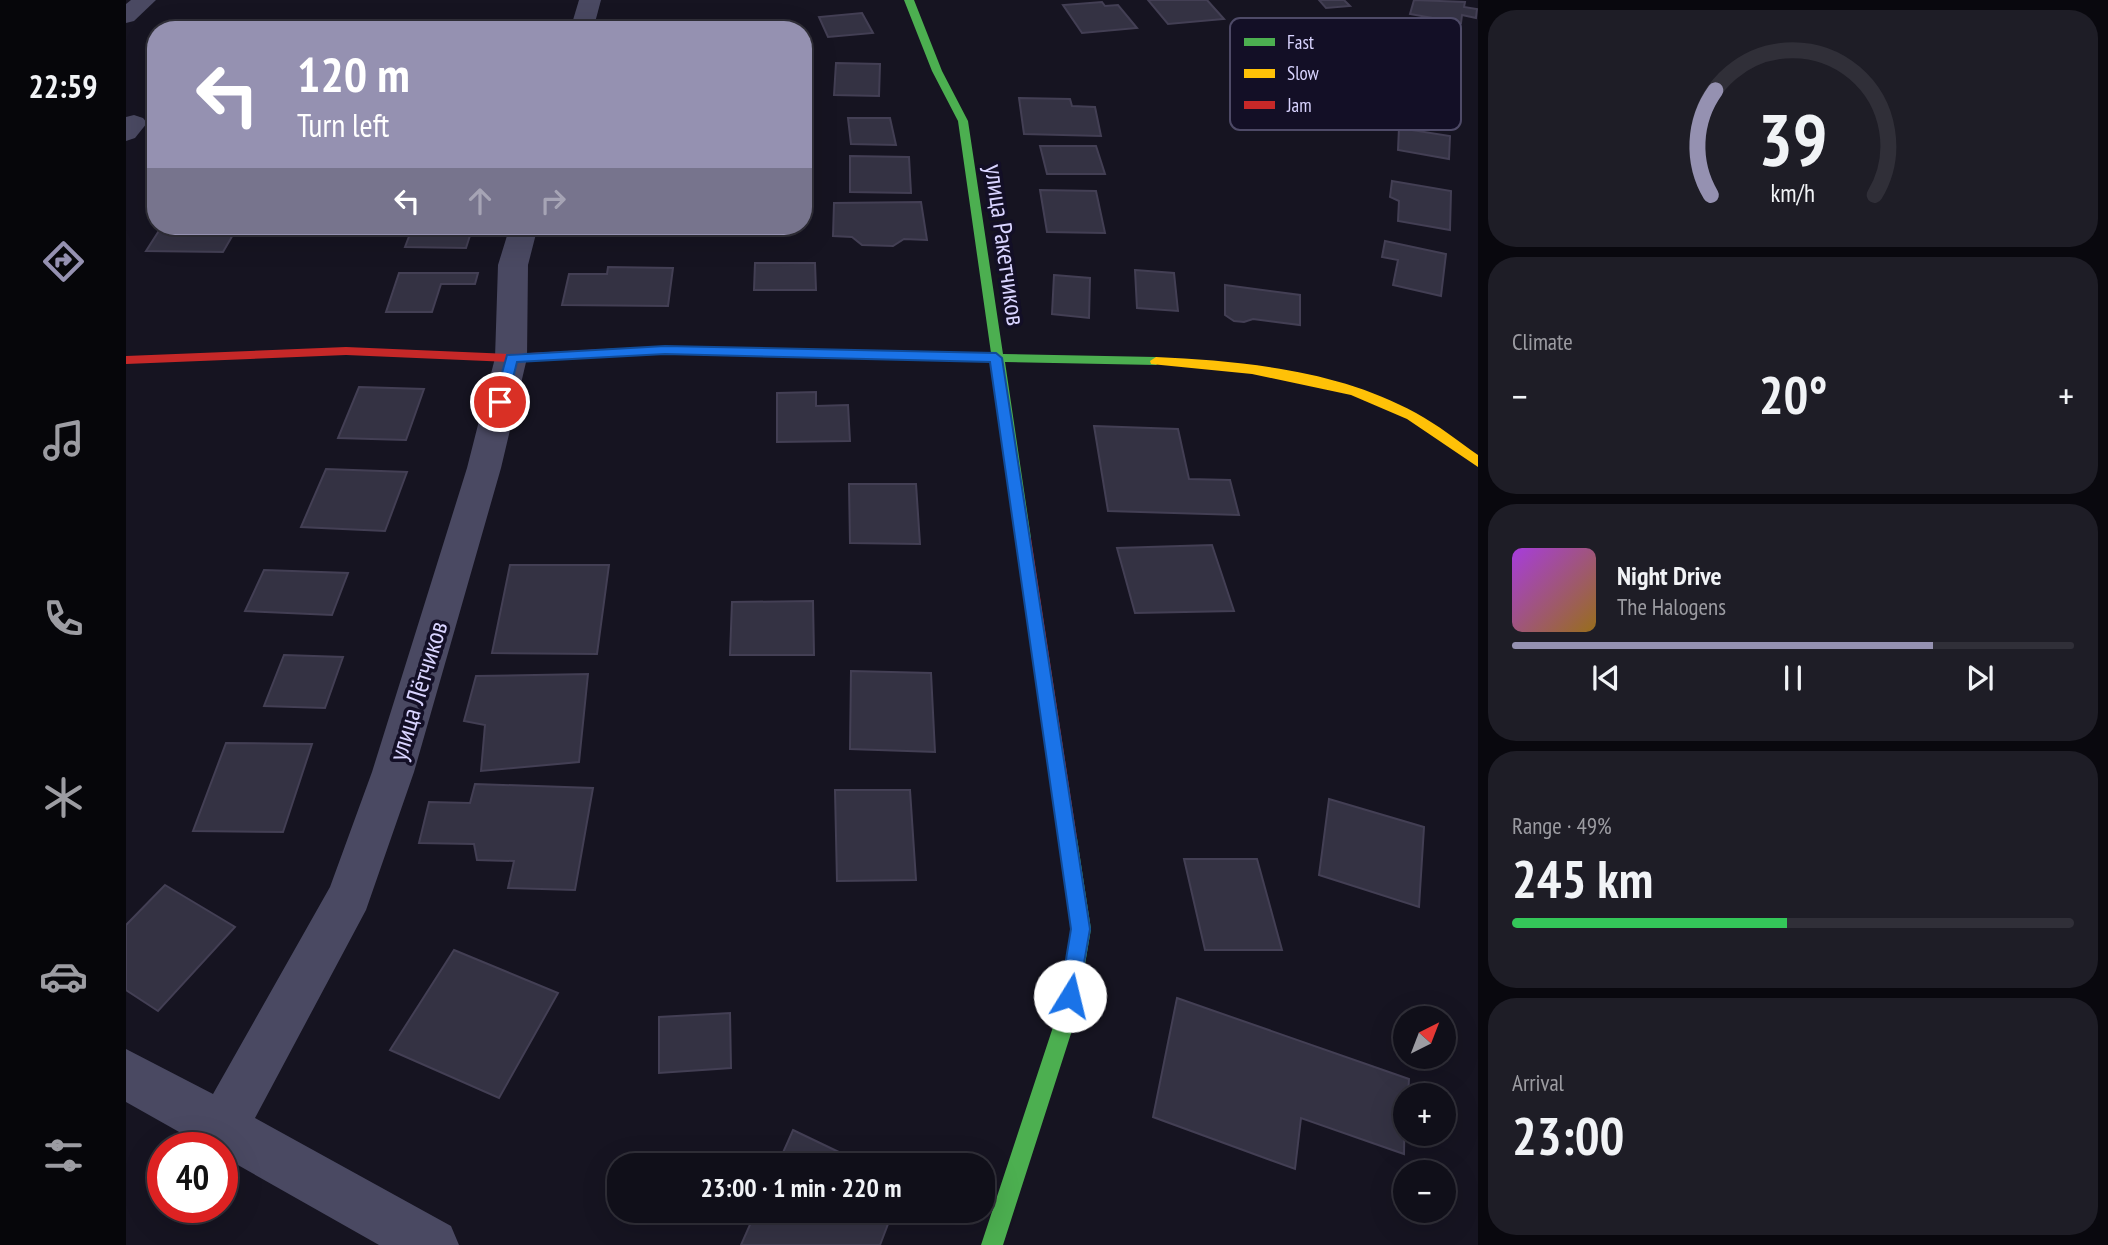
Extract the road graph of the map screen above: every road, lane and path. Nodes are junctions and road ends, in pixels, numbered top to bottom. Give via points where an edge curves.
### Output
1 (145, 0) edge
2 (590, 0) edge
3 (909, 0) edge
4 (126, 16) edge
5 (584, 21) edge
6 (521, 235) edge
7 (511, 358) junction
8 (996, 358) junction
9 (126, 360) edge
10 (1478, 462) edge
11 (126, 1074) edge
12 (222, 1128) junction
13 (432, 1245) edge
14 (992, 1245) edge

1 - 4 street
2 - 5 street
3 - 8 street, улица Ракетчиков via 963,121
6 - 7 street, улица Лётчиков via 513,265
7 - 8 street via 665,350
7 - 9 street via 346,351
7 - 12 street, улица Лётчиков via 484,468 397,759 350,895
8 - 10 street via 1200,362 1342,387 1410,415
8 - 14 street, улица Ракетчиков via 1081,929 1066,1018
11 - 12 street
12 - 13 street

